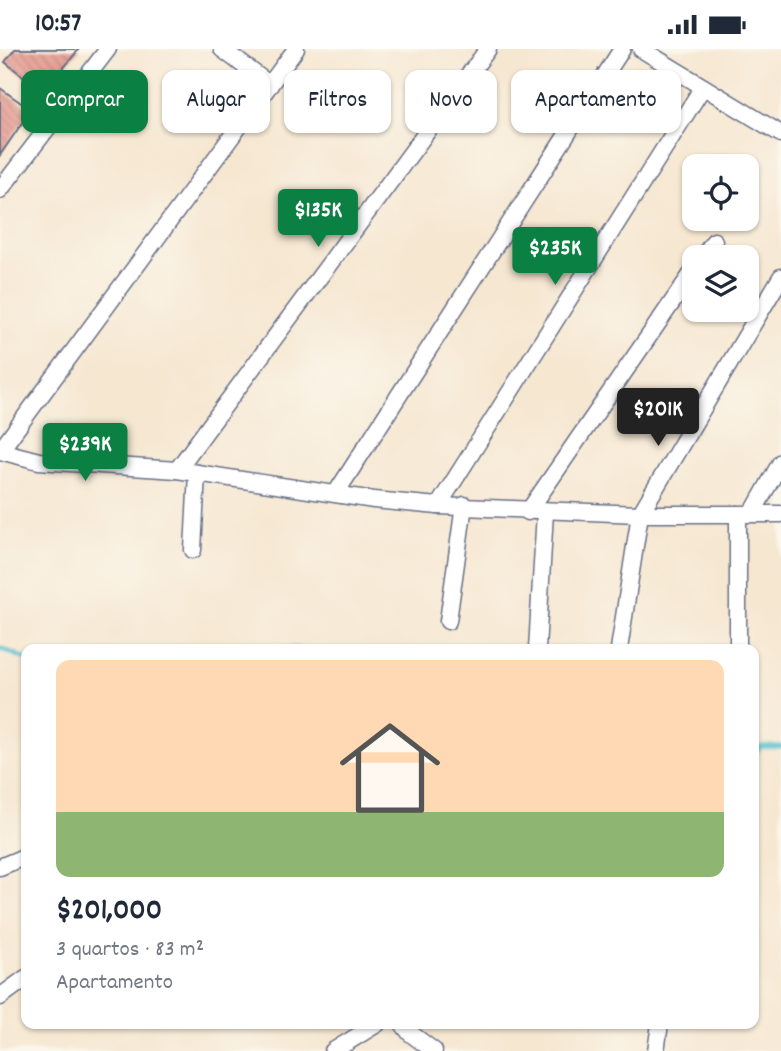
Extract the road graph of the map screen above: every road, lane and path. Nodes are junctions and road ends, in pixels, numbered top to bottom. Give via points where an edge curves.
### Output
1 (108, 49) edge
2 (222, 49) edge
3 (296, 49) edge
4 (488, 49) edge
5 (622, 49) edge
6 (640, 49) edge
7 (250, 70) edge
8 (270, 85) edge
9 (703, 87) junction
10 (235, 133) edge
11 (781, 134) edge
12 (0, 190) edge
13 (714, 241) dead end
14 (711, 245) edge
15 (781, 277) edge
16 (682, 288) edge
17 (0, 451) edge
18 (781, 462) edge
19 (177, 470) junction
20 (197, 473) junction
21 (336, 493) junction
22 (464, 505) junction
23 (438, 506) junction
24 (528, 512) junction
25 (545, 512) junction
26 (746, 513) junction
27 (640, 514) junction
28 (781, 514) edge
29 (193, 550) dead end
30 (448, 621) dead end
31 (537, 644) edge
32 (620, 644) edge
33 (738, 644) edge
34 (21, 858) edge
35 (0, 867) edge
36 (21, 982) edge
37 (0, 997) edge
38 (369, 1029) edge
39 (407, 1029) edge
40 (659, 1029) edge
41 (333, 1051) edge
42 (434, 1051) edge
43 (656, 1051) edge

1 - 12 street
2 - 7 street
3 - 8 street
4 - 19 street
5 - 21 street
6 - 9 street
9 - 11 street
9 - 23 street
10 - 17 street
13 - 14 street
15 - 27 street
16 - 24 street
17 - 19 street via 39,461
18 - 26 street
19 - 20 street
20 - 21 street
20 - 29 street
21 - 23 street
22 - 23 street
22 - 24 street
22 - 30 street
24 - 25 street
25 - 27 street
25 - 31 street
26 - 27 street
26 - 28 street
26 - 33 street
27 - 32 street
34 - 35 street
36 - 37 street
38 - 41 street
39 - 42 street
40 - 43 street

